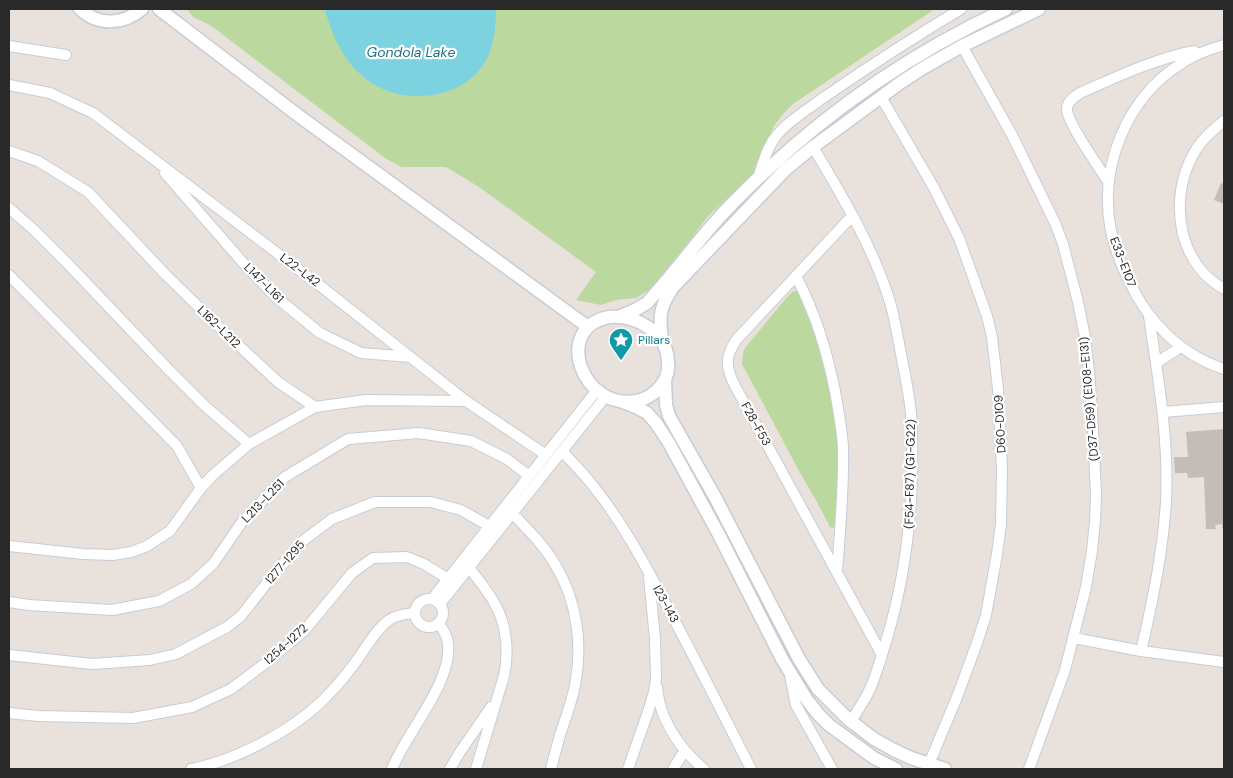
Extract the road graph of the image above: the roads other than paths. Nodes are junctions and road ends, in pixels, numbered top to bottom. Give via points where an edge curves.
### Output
1 (80, 9) edge
2 (142, 9) edge
3 (159, 9) edge
4 (961, 9) edge
5 (1006, 9) edge
6 (1039, 9) edge
7 (9, 46) edge
8 (962, 46) junction
9 (1220, 46) edge
10 (66, 55) dead end
11 (9, 85) edge
12 (881, 97) junction
13 (1224, 121) edge
14 (814, 147) junction
15 (9, 152) edge
16 (150, 156) junction
17 (758, 178) junction
18 (1109, 183) junction
19 (9, 208) edge
20 (852, 216) junction
21 (9, 275) edge
22 (796, 276) junction
23 (1224, 289) edge
24 (1149, 315) junction
25 (618, 317) junction
26 (588, 327) junction
27 (662, 341) junction
28 (1181, 347) junction
29 (411, 357) junction
30 (1156, 363) junction
31 (1224, 369) edge
32 (665, 380) junction
33 (601, 393) junction
34 (466, 401) junction
35 (620, 401) junction
36 (315, 407) junction
37 (1224, 407) edge
38 (1163, 412) junction
39 (249, 444) junction
40 (562, 451) junction
41 (546, 454) junction
42 (529, 476) junction
43 (201, 488) junction
44 (512, 513) junction
45 (489, 526) junction
46 (9, 546) edge
47 (469, 567) junction
48 (648, 571) junction
49 (837, 572) junction
50 (448, 579) junction
51 (436, 601) junction
52 (9, 602) edge
53 (414, 613) junction
54 (438, 623) junction
55 (1074, 638) junction
56 (1141, 651) junction
57 (882, 655) junction
58 (9, 656) edge
59 (1224, 662) edge
60 (788, 670) junction
61 (656, 679) junction
62 (498, 698) junction
63 (9, 713) edge
64 (851, 721) junction
65 (685, 750) junction
66 (909, 764) edge
67 (929, 764) junction
68 (191, 769) edge
69 (392, 769) edge
70 (450, 769) edge
71 (476, 769) edge
72 (551, 769) edge
73 (628, 769) edge
74 (673, 769) edge
75 (704, 769) edge
76 (752, 769) edge
77 (832, 769) edge
78 (896, 769) edge
79 (945, 769) edge
80 (1029, 769) edge

1 - 2 street via 108,22 131,17
3 - 26 street via 299,116
4 - 17 street via 854,77 779,132 767,151
5 - 17 street via 972,24 890,73 803,138
6 - 8 street
7 - 10 street
8 - 12 street
8 - 55 street, (D37-D59) (E108-E131) via 1012,135 1055,224 1071,272 1083,329 1092,411 1095,504 1092,551
9 - 18 street, E33-E107 via 1181,63 1148,92 1123,130
9 - 18 street via 1135,69 1072,99 1067,110 1070,119
11 - 16 street, L22-L42 via 50,93 93,113
12 - 14 street
12 - 67 street, D60-D109 via 959,238 987,316 998,389 1002,470 998,554 980,634
13 - 23 street via 1198,146 1189,161 1180,212 1181,226 1192,257 1201,271
14 - 20 street, (F54-F87) (G1-G22)
14 - 27 street via 786,169 674,286 661,310
15 - 36 street, L162-L212 via 38,161 88,192 221,329 278,382
16 - 29 street, L22-L42
16 - 29 street, L147-L161 via 245,265 277,298 320,333 361,353
17 - 25 street via 726,210 647,303
18 - 24 street, E33-E107 via 1110,224 1116,251 1133,290
19 - 39 street via 69,265 205,406
20 - 22 street, F28-F53
20 - 57 street, (F54-F87) (G1-G22) via 889,299 911,414 908,546 893,620
21 - 43 street via 178,446
22 - 49 street via 820,329 841,426 843,475
22 - 49 street, F28-F53 via 737,339 728,357 728,371
24 - 28 street, E33-E107
24 - 30 street
25 - 26 street via 602,318
25 - 27 street via 640,322
26 - 33 street via 580,340 578,353 586,379
27 - 32 street via 668,360
28 - 30 street
28 - 31 street, E33-E107
29 - 34 street, L22-L42
30 - 38 street
32 - 35 street via 656,392 644,399
32 - 64 street via 669,416 715,497 798,659 818,689
33 - 35 street
33 - 40 street
33 - 41 street
34 - 36 street via 366,400
34 - 41 street, L22-L42
35 - 60 street via 647,413 669,443
36 - 39 street
37 - 38 street
38 - 56 street via 1164,526 1158,574
39 - 43 street
40 - 44 street
40 - 48 street, I23-I43 via 588,479 622,525
41 - 42 street
42 - 45 street
42 - 52 street, L213-L251 via 472,441 419,433 348,439 285,478 242,522 212,564 191,584 159,600 112,610
43 - 46 street via 170,531 131,552 83,554
44 - 47 street
44 - 72 street via 557,567 569,595 576,626 575,687
45 - 50 street
45 - 58 street, I277-I295 via 461,510 431,502 375,502 332,518 304,540 241,616 176,654 150,660 92,664
47 - 51 street
47 - 62 street via 496,605 502,622 507,665
48 - 61 street via 656,639
48 - 76 street, I23-I43
49 - 57 street, F28-F53
50 - 51 street
50 - 63 street, I254-I272 via 407,557 373,558 352,572 304,631 267,662 231,689 192,707 133,718
51 - 53 street via 426,598 419,602
51 - 54 street via 443,615
53 - 54 street via 425,626
53 - 68 street via 394,618 383,625 328,695 298,720 245,751
54 - 69 street via 449,645 445,671
55 - 56 street
55 - 80 street, (D37-D59) (E108-E131)
56 - 59 street
57 - 64 street, (F54-F87) (G1-G22) via 871,686
60 - 77 street via 796,705
60 - 78 street via 828,725 874,758
61 - 65 street via 662,711
61 - 73 street
62 - 70 street
62 - 71 street
64 - 66 street
65 - 74 street
65 - 75 street
66 - 67 street
67 - 79 street

